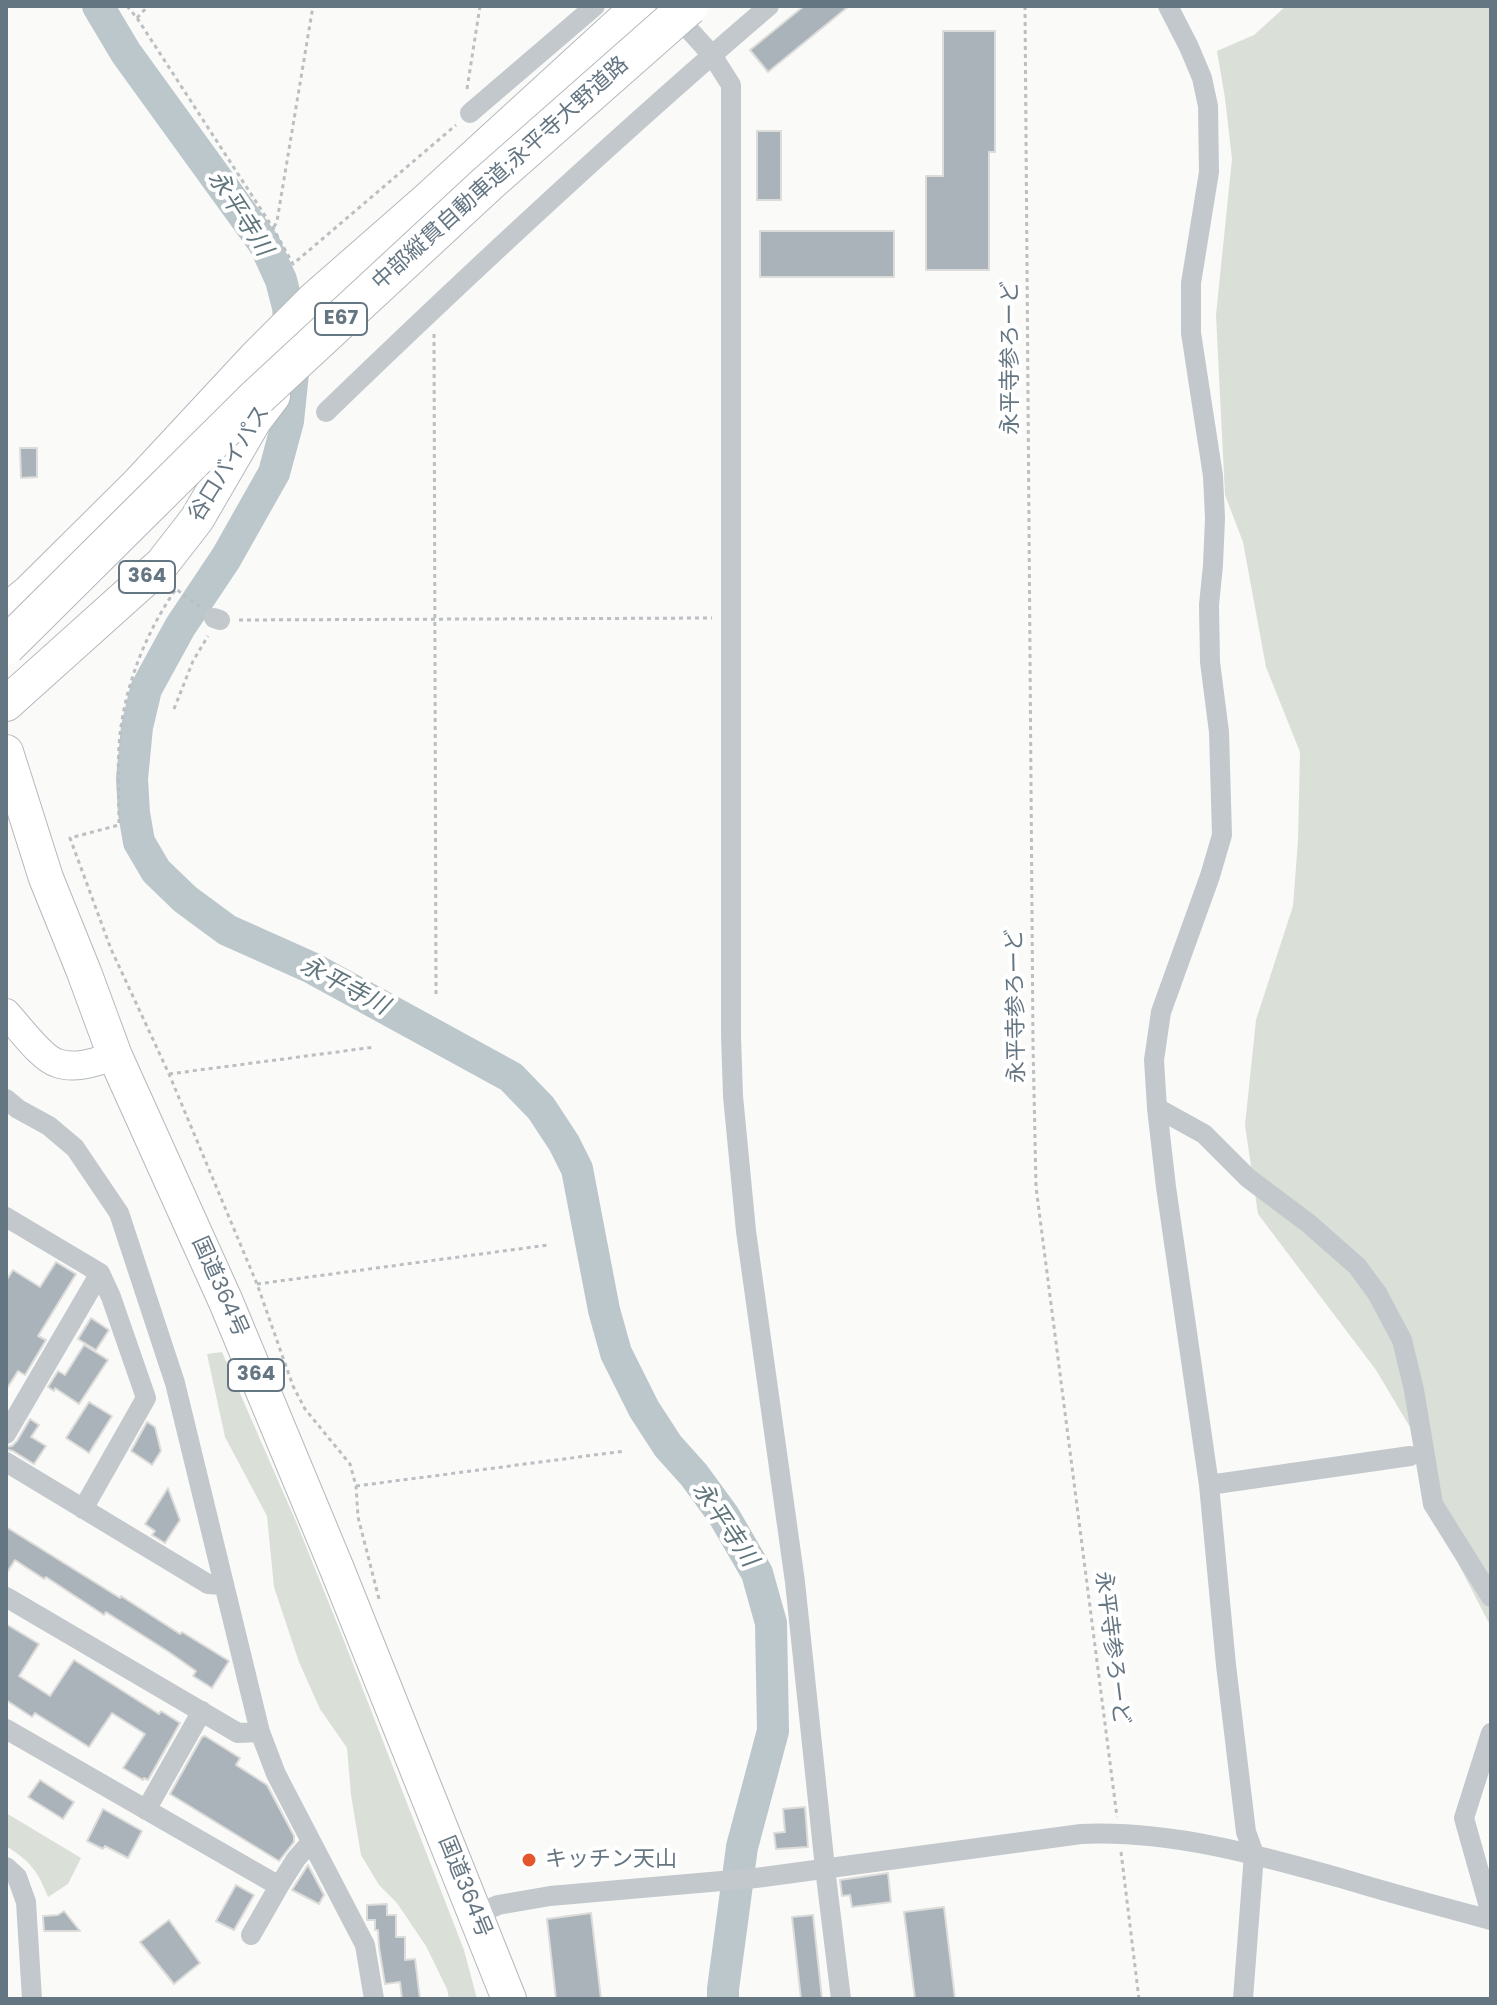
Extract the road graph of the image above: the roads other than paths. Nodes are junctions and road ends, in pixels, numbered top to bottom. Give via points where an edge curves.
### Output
1 (595, 6) edge
2 (639, 6) edge
3 (668, 6) edge
4 (689, 6) edge
5 (769, 6) edge
6 (1168, 6) edge
7 (712, 55) junction
8 (470, 113) road end
9 (318, 313) junction
10 (326, 412) dead end
11 (6, 611) edge
12 (6, 646) edge
13 (6, 704) edge
14 (6, 752) edge
15 (6, 1013) edge
16 (115, 1056) junction
17 (6, 1099) edge
18 (1157, 1108) junction
19 (7, 1220) edge
20 (100, 1273) junction
21 (6, 1434) edge
22 (1410, 1456) dead end
23 (6, 1462) edge
24 (1209, 1485) junction
25 (83, 1509) junction
26 (223, 1585) junction
27 (6, 1597) edge
28 (1491, 1597) edge
29 (202, 1711) junction
30 (6, 1729) edge
31 (260, 1732) junction
32 (1491, 1733) edge
33 (146, 1810) junction
34 (311, 1842) junction
35 (1254, 1854) junction
36 (6, 1867) edge
37 (825, 1868) junction
38 (279, 1886) junction
39 (1491, 1914) edge
40 (475, 1915) junction
41 (1491, 1920) edge
42 (251, 1935) dead end
43 (32, 1999) edge
44 (374, 1999) edge
45 (509, 1999) edge
46 (841, 1999) edge
47 (1243, 1999) edge

1 - 8 street
2 - 9 highway, 谷口バイパス / 364 via 427,200
3 - 7 street
4 - 12 highway, 中部縦貫自動車道;永平寺大野道路 / E67, bridge via 255,399
5 - 7 street
6 - 18 street via 1202,78 1208,106 1209,172 1191,283 1191,333 1213,476 1210,662 1219,732 1222,835 1161,1012 1154,1060
7 - 10 street
7 - 37 street via 731,85 733,1096 746,1231 795,1582
9 - 11 highway, 谷口バイパス / 364 via 255,358 137,485
9 - 13 highway, 谷口バイパス / 364, bridge via 197,519 162,564
14 - 16 highway, 国道364号 / 364 via 46,878
15 - 16 main road via 55,1063 69,1066
16 - 40 highway, 国道364号 / 364 via 226,1302
17 - 26 street via 75,1148 119,1213 175,1383
18 - 24 street
18 - 28 street via 1204,1134 1248,1178 1357,1266 1377,1293 1402,1340 1433,1504
19 - 20 street
20 - 21 street
20 - 25 street via 146,1398
22 - 24 street
23 - 25 street
24 - 35 street via 1244,1817
25 - 26 street via 208,1584
26 - 31 street
27 - 29 street
29 - 31 street via 238,1733
29 - 33 street
30 - 33 street
31 - 34 street
32 - 39 street via 1464,1818
33 - 38 street
34 - 38 street
34 - 44 street via 365,1945
35 - 37 street via 1142,1835 1081,1834
35 - 41 street
35 - 47 street
36 - 43 street via 17,1877 26,1902
37 - 40 street via 550,1896 498,1905
37 - 46 street
38 - 42 street
40 - 45 highway, 国道364号 / 364

